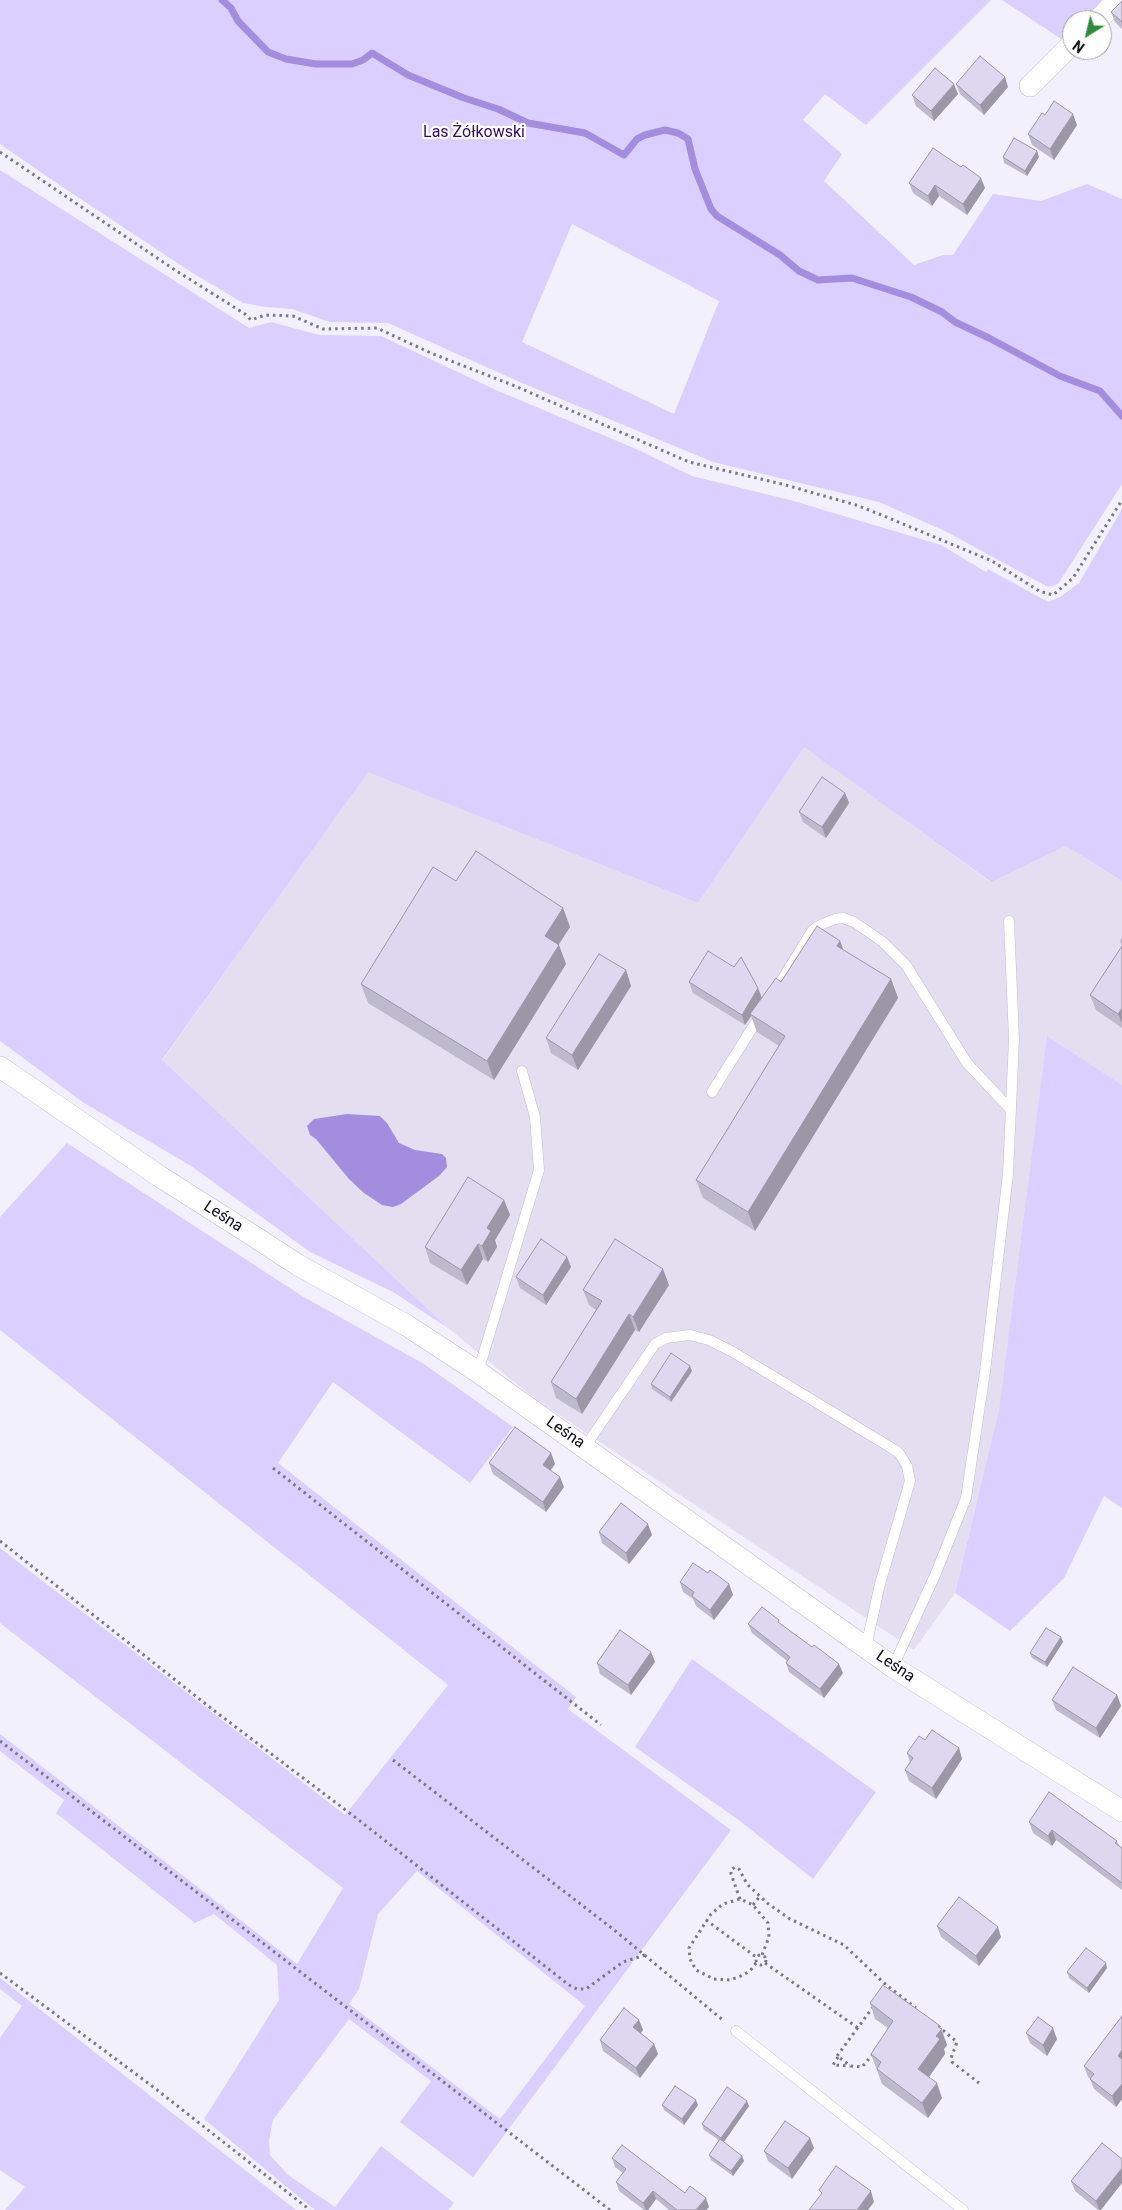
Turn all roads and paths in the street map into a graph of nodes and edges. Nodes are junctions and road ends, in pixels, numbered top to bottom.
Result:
1 (1117, 0) edge
2 (1108, 10) edge
3 (1062, 54) edge
4 (1030, 86) dead end
5 (0, 152) edge
6 (1122, 500) edge
7 (1009, 921) dead end
8 (0, 1067) edge
9 (522, 1072) dead end
10 (712, 1092) dead end
11 (1011, 1110) junction
12 (478, 1372) junction
13 (585, 1447) junction
14 (273, 1468) dead end
15 (0, 1541) edge
16 (7, 1547) junction
17 (0, 1549) edge
18 (866, 1648) junction
19 (893, 1667) junction
20 (601, 1725) dead end
21 (0, 1741) edge
22 (393, 1760) dead end
23 (1122, 1811) edge
24 (742, 1875) junction
25 (734, 1879) junction
26 (760, 1896) junction
27 (740, 1899) junction
28 (754, 1905) junction
29 (706, 1920) junction
30 (645, 1955) junction
31 (762, 1955) junction
32 (756, 1956) junction
33 (756, 1963) junction
34 (765, 1963) junction
35 (0, 1973) edge
36 (888, 1987) junction
37 (883, 1993) edge
38 (878, 2000) edge
39 (921, 2012) edge
40 (936, 2024) edge
41 (858, 2028) junction
42 (736, 2031) joint
43 (873, 2052) edge
44 (838, 2057) junction
45 (851, 2066) junction
46 (979, 2084) dead end
47 (310, 2210) edge
48 (610, 2210) edge
49 (963, 2210) edge

1 - 2 street
3 - 4 street
5 - 6 path
7 - 11 lane
8 - 12 street, Leśna
9 - 12 lane
10 - 11 lane
11 - 19 lane
12 - 13 street, Leśna
13 - 18 street, Leśna
13 - 18 lane
14 - 20 path
15 - 16 path
16 - 17 path
16 - 30 path
18 - 19 street, Leśna
19 - 23 street, Leśna
21 - 48 path
22 - 30 path
24 - 25 path
24 - 25 path
24 - 26 path
25 - 27 path
26 - 28 path
26 - 36 path
27 - 28 path
27 - 29 path
28 - 31 path
29 - 32 path
29 - 33 path
30 - 42 path
31 - 32 path
31 - 34 path
32 - 33 path
33 - 34 path
34 - 41 path
35 - 47 path
36 - 37 path
36 - 39 path
38 - 41 path
40 - 46 path
41 - 44 path
42 - 49 lane
43 - 45 path
44 - 45 path
44 - 45 path

